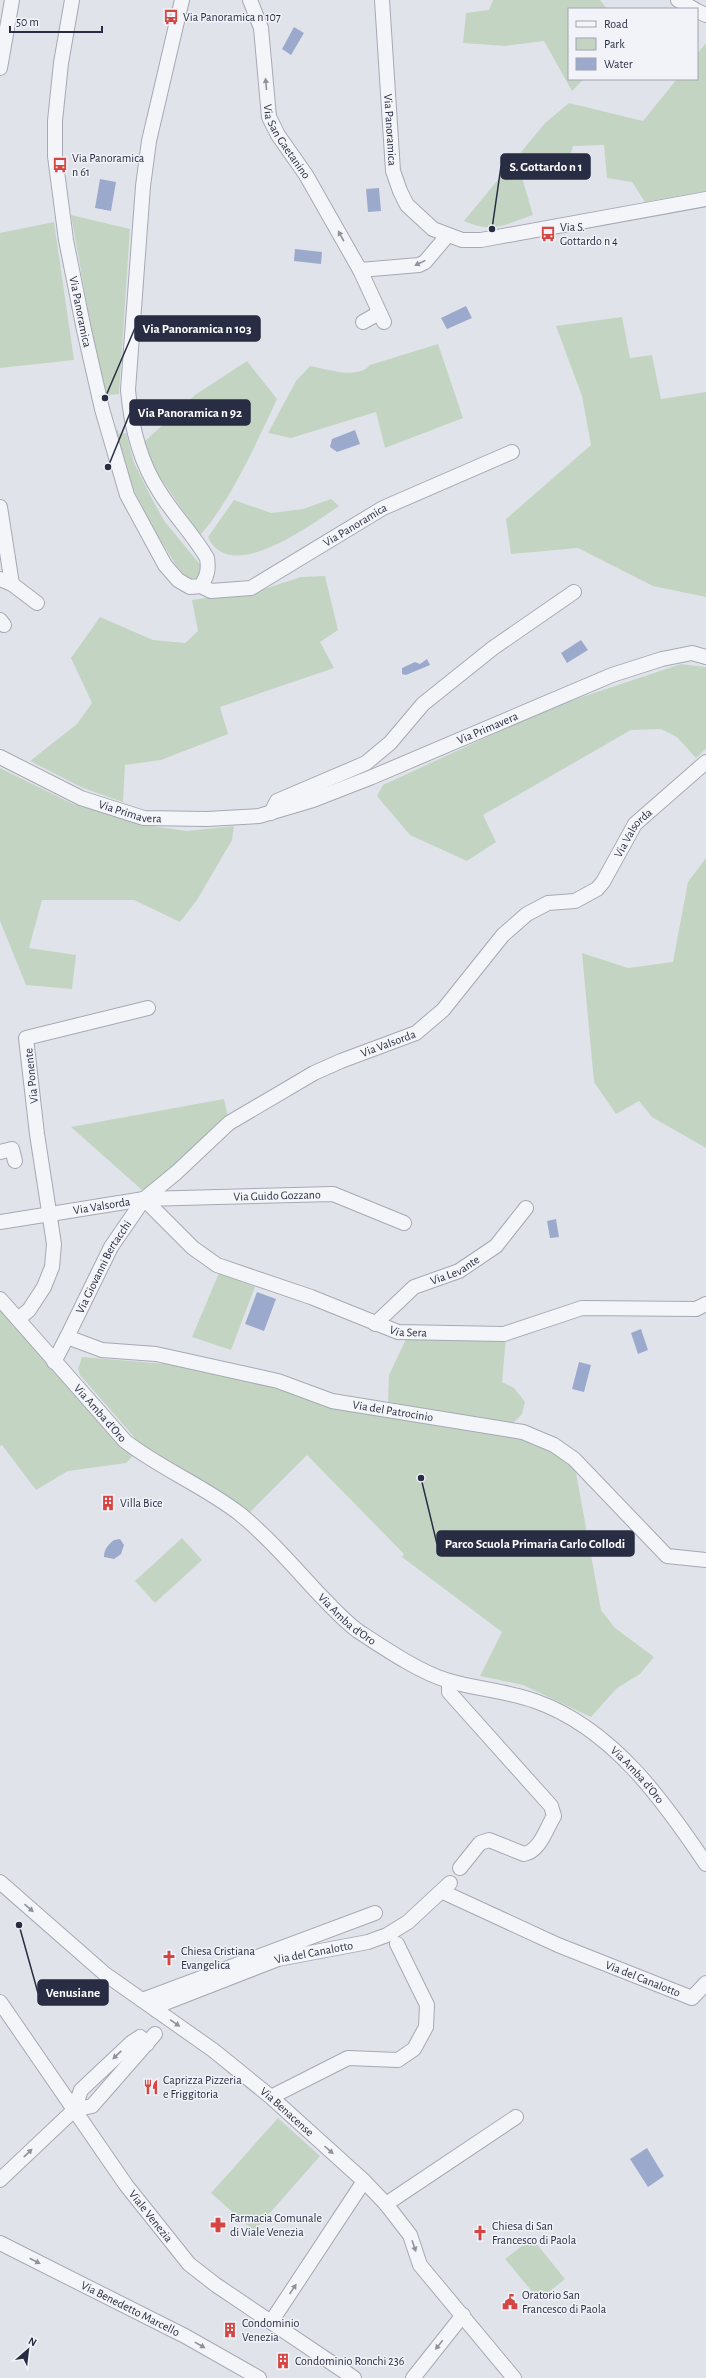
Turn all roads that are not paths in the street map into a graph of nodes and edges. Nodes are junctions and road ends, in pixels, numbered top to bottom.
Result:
1 (12, 0) edge
2 (72, 0) edge
3 (182, 0) edge
4 (382, 0) edge
5 (678, 0) edge
6 (251, 1) edge
7 (692, 8) edge
8 (0, 68) edge
9 (706, 198) edge
10 (447, 236) junction
11 (360, 270) junction
12 (363, 322) dead end
13 (512, 452) dead end
14 (0, 507) edge
15 (6, 582) edge
16 (201, 586) junction
17 (574, 592) dead end
18 (37, 603) dead end
19 (706, 656) edge
20 (0, 757) edge
21 (706, 762) edge
22 (271, 813) junction
23 (148, 1008) dead end
24 (0, 1152) edge
25 (14, 1162) dead end
26 (144, 1199) junction
27 (526, 1208) dead end
28 (49, 1214) junction
29 (0, 1222) edge
30 (404, 1223) dead end
31 (0, 1299) edge
32 (706, 1304) edge
33 (18, 1319) junction
34 (375, 1324) junction
35 (67, 1337) junction
36 (54, 1362) junction
37 (706, 1560) edge
38 (449, 1681) junction
39 (706, 1864) edge
40 (460, 1868) dead end
41 (0, 1882) edge
42 (375, 1913) dead end
43 (397, 1944) dead end
44 (706, 1983) edge
45 (142, 2000) junction
46 (0, 2002) edge
47 (156, 2010) junction
48 (271, 2097) junction
49 (74, 2110) junction
50 (516, 2116) dead end
51 (0, 2180) edge
52 (364, 2181) junction
53 (386, 2204) junction
54 (0, 2243) edge
55 (463, 2315) junction
56 (271, 2322) junction
57 (259, 2378) edge
58 (354, 2378) edge
59 (413, 2378) edge
60 (514, 2378) edge

1 - 8 street
2 - 16 street, Via Panoramica
3 - 16 street
4 - 10 street, Via Panoramica
5 - 7 street
11 -> 6 street, Via San Gaetanino
9 - 10 street, Via Panoramica
10 -> 11 street
11 - 12 street, Via San Gaetanino
13 - 16 street, Via Panoramica
14 - 15 street
15 - 18 street
17 - 22 street
19 - 22 street, Via Primavera
20 - 22 street, Via Primavera
21 - 26 street, Via Valsorda
23 - 28 street, Via Ponente
24 - 25 street
26 - 28 street, Via Valsorda
26 - 30 street, Via Guido Gozzano
26 - 34 street, Via Sera
26 - 35 street, Via Giovanni Bertacchi
27 - 34 street, Via Levante
28 - 29 street, Via Valsorda
28 - 33 street
31 - 33 street, Via Amba d'Oro
32 - 34 street, Via Sera
33 - 36 street, Via Amba d'Oro
35 - 36 street
35 - 37 street, Via del Patrocinio
36 - 38 street, Via Amba d'Oro
38 - 39 street, Via Amba d'Oro
38 - 40 street
41 -> 45 street, Via Benacense
42 - 45 street
43 - 48 street
44 - 47 street, Via del Canalotto
45 - 47 street, Via Benacense
46 - 49 street, Viale Venezia
47 -> 48 street, Via Benacense
48 -> 52 street, Via Benacense
49 -> 49 street
51 -> 49 street
49 - 56 street, Viale Venezia
50 - 53 street
52 - 53 street, Via Benacense
56 -> 52 street
53 -> 55 street, Via Benacense
54 -> 57 street, Via Benedetto Marcello
55 -> 59 street
55 - 60 street, Via Benacense
56 - 58 street, Viale Venezia

